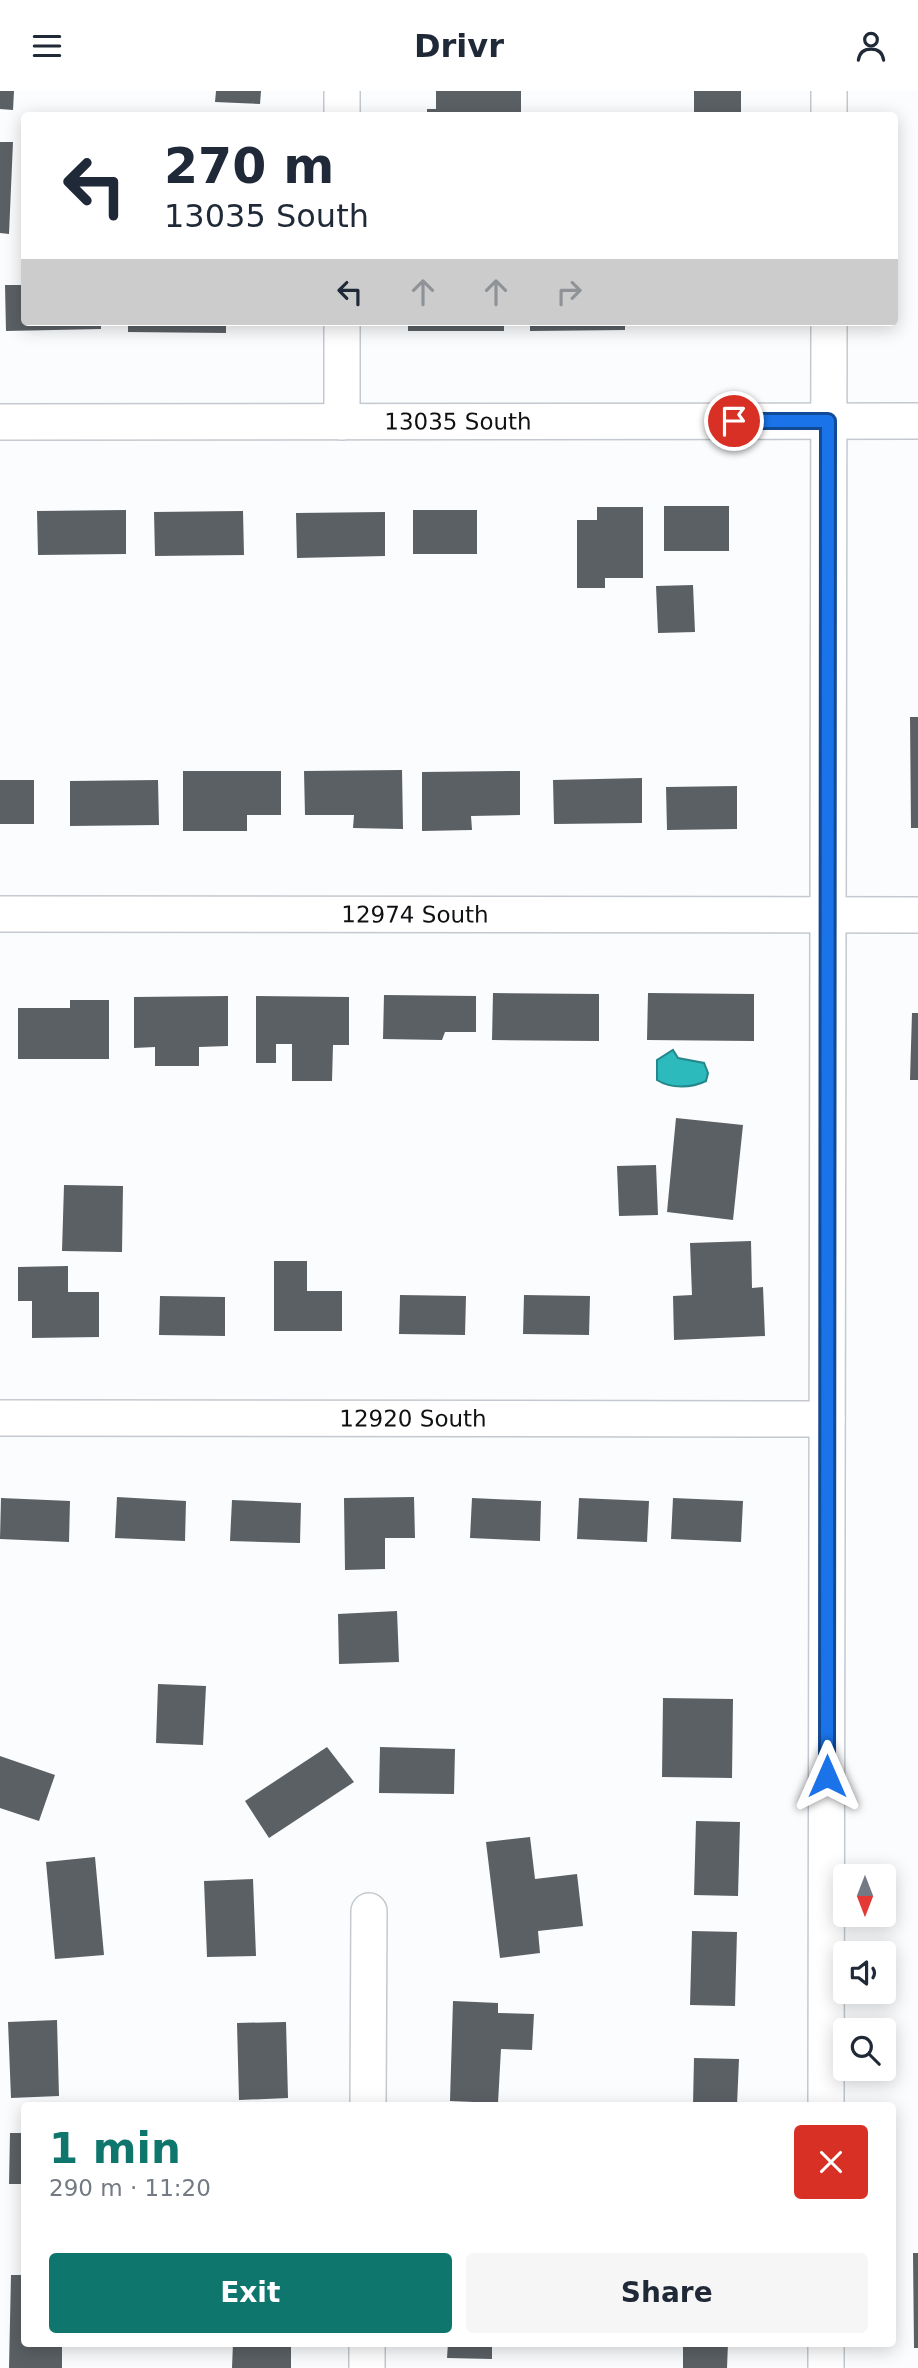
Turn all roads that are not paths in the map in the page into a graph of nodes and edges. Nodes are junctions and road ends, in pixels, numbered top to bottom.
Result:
1 (342, 91) edge
2 (829, 91) edge
3 (342, 112) edge
4 (829, 112) edge
5 (342, 326) edge
6 (829, 326) edge
7 (828, 421) junction
8 (918, 421) edge
9 (0, 422) edge
10 (342, 422) junction
11 (0, 913) edge
12 (828, 915) junction
13 (918, 915) edge
14 (0, 1418) edge
15 (827, 1419) junction
16 (369, 1911) dead end
17 (368, 2102) edge
18 (827, 2102) edge
19 (367, 2347) edge
20 (826, 2347) edge
21 (367, 2368) edge
22 (826, 2368) edge

1 - 3 street
2 - 4 street
5 - 10 street
6 - 7 street
7 - 8 street, 13035 South
7 - 10 street, 13035 South
7 - 12 street
9 - 10 street, 13035 South
11 - 12 street, 12974 South
12 - 13 street, 12974 South
12 - 15 street
14 - 15 street, 12920 South
15 - 18 street
16 - 17 street
19 - 21 street
20 - 22 street

